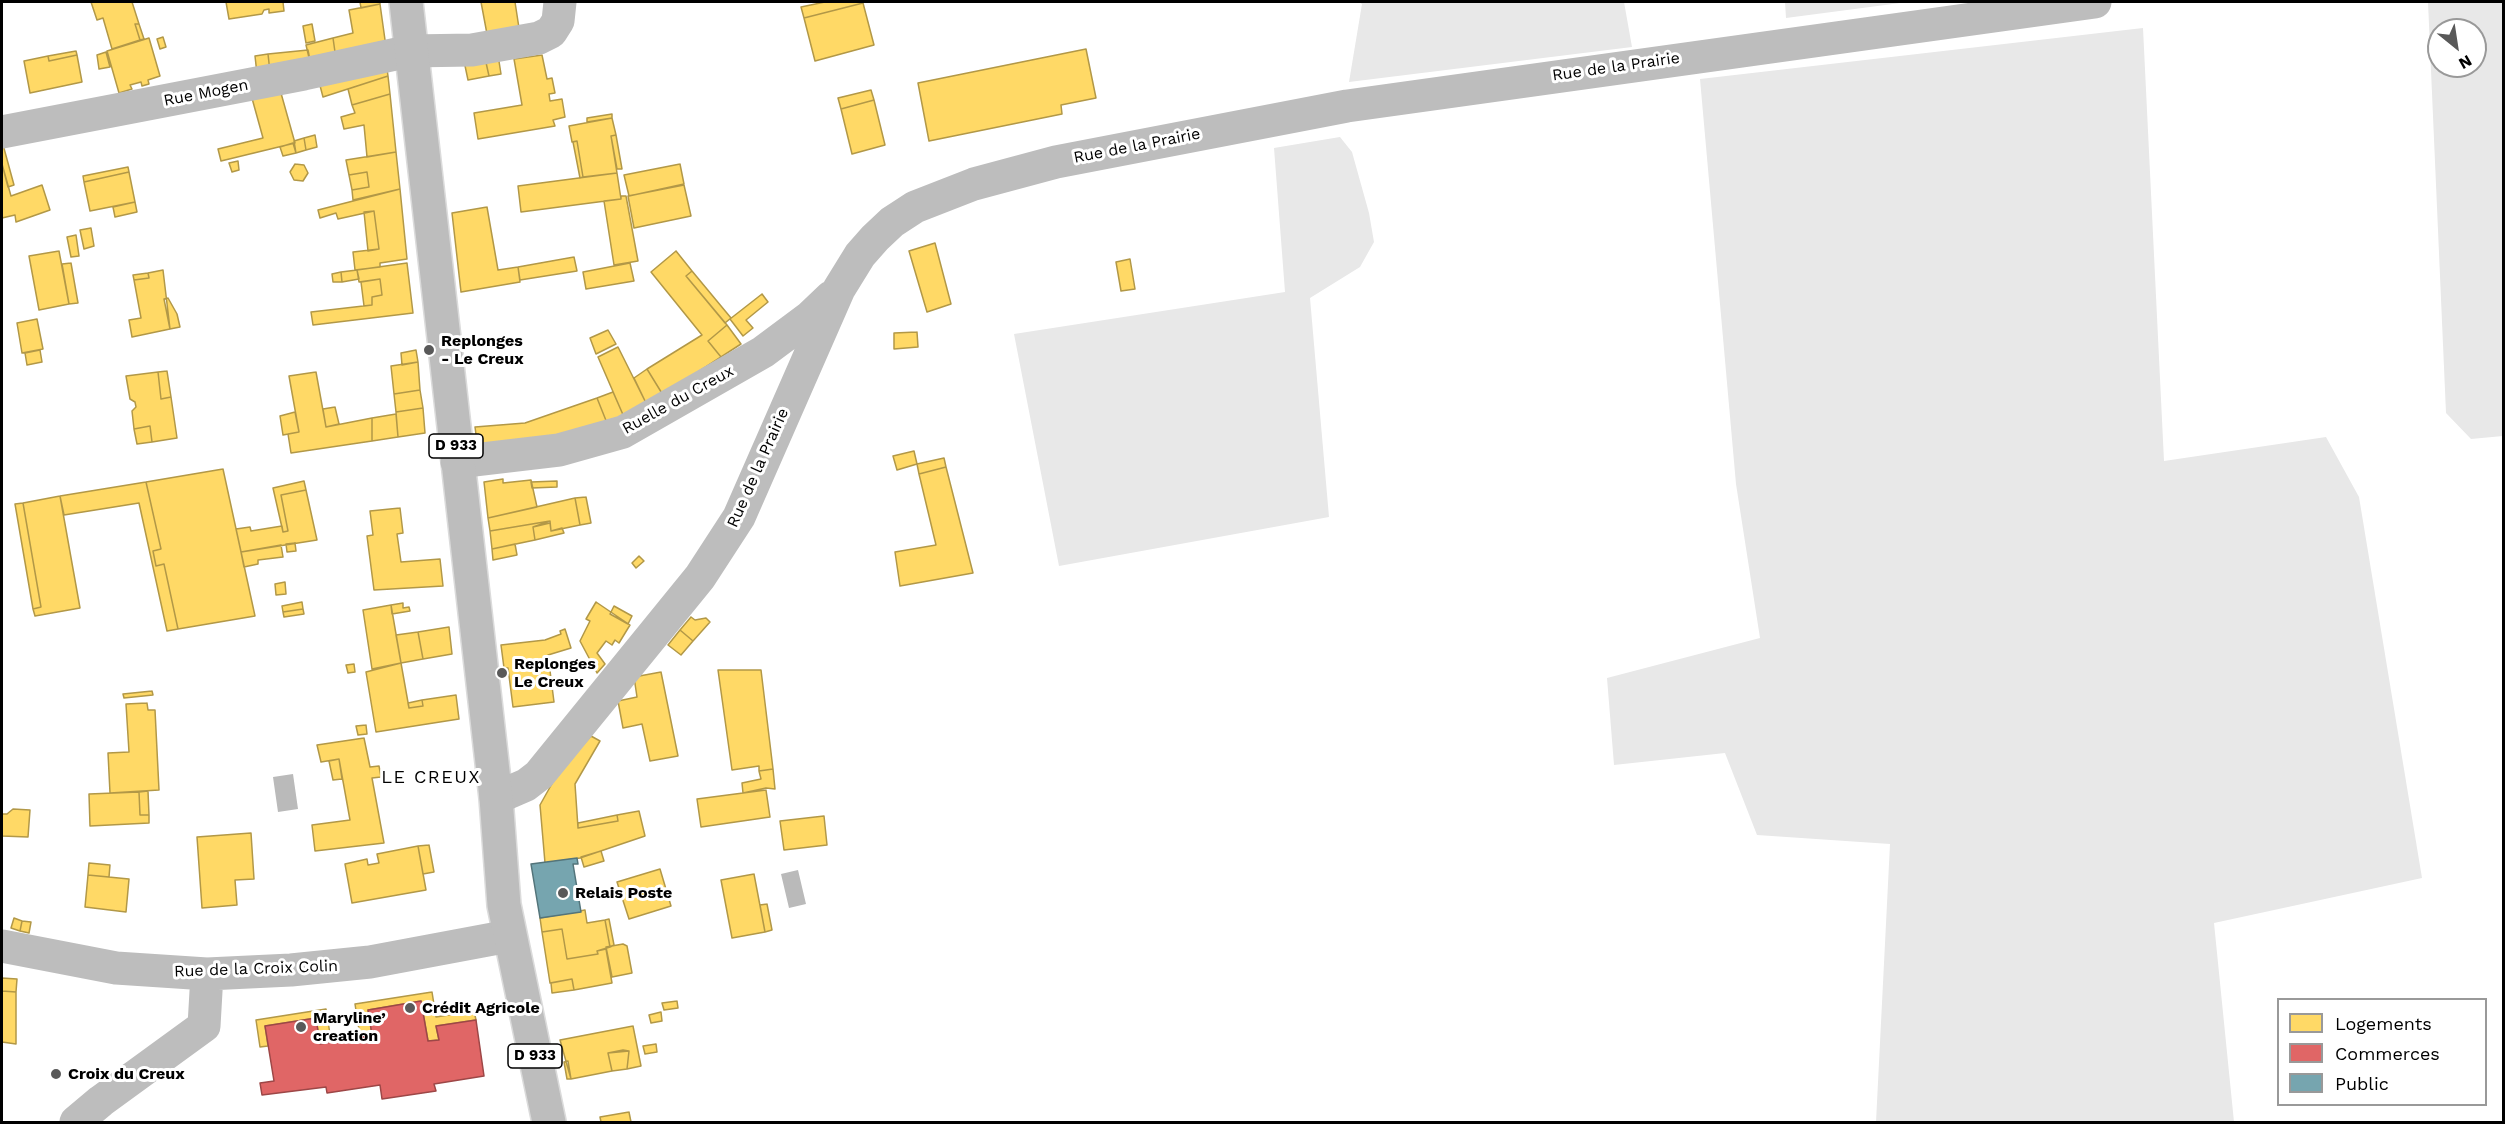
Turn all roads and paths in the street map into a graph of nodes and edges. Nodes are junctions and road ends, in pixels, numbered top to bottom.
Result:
1 (406, 2) edge
2 (560, 2) edge
3 (2095, 2) edge
4 (410, 51) junction
5 (2, 132) edge
6 (839, 289) junction
7 (763, 352) junction
8 (795, 385) junction
9 (457, 462) junction
10 (496, 798) junction
11 (509, 936) junction
12 (2, 946) edge
13 (207, 974) junction
14 (76, 1122) edge
15 (549, 1122) edge

1 - 4 street, D 933
2 - 4 street, Rue Mogen
3 - 6 street, Rue de la Prairie
4 - 5 street, Rue Mogen
4 - 9 street, D 933
6 - 7 street, Ruelle du Creux
6 - 8 street, Rue de la Prairie
7 - 8 street
7 - 9 street, Ruelle du Creux
8 - 10 street, Rue de la Prairie
9 - 10 street, D 933
10 - 11 street, D 933
11 - 13 street, Rue de la Croix Colin
11 - 15 street, D 933
12 - 13 street, Rue de la Croix Colin
13 - 14 street

